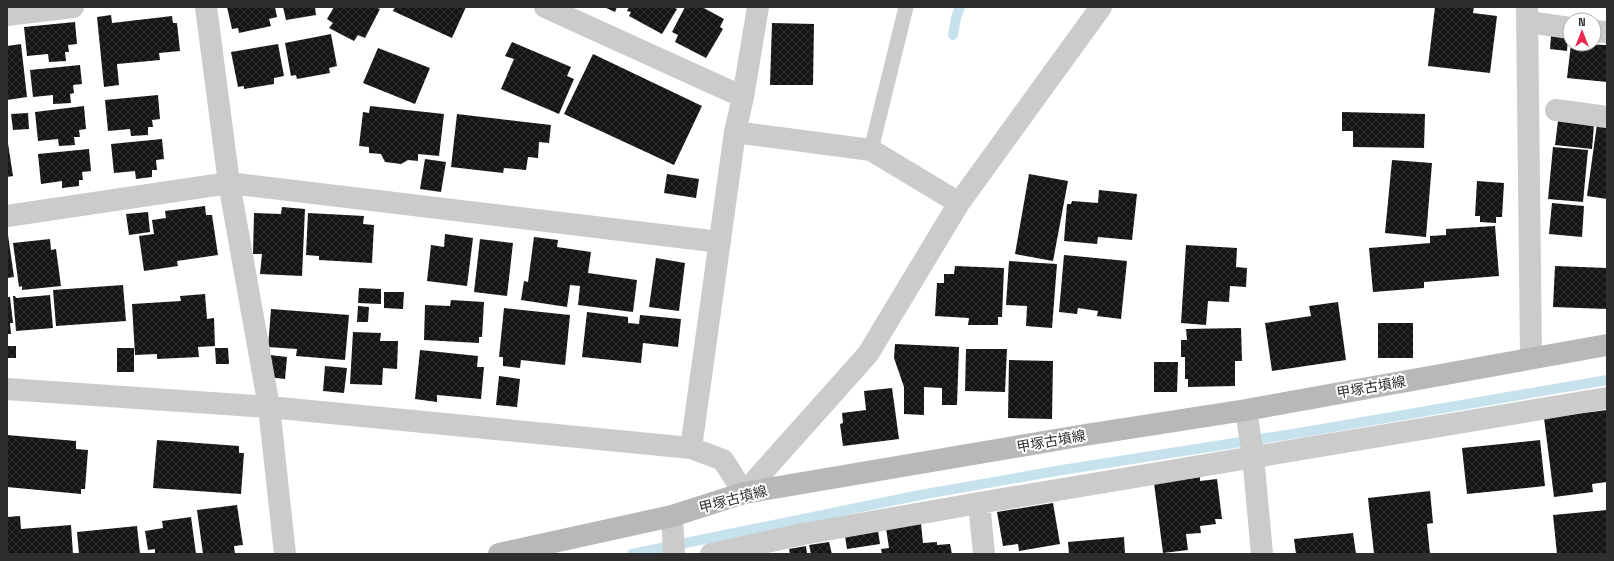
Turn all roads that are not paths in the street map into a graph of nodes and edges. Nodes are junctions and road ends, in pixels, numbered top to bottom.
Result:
1 (73, 7) edge
2 (206, 7) edge
3 (544, 7) edge
4 (758, 7) edge
5 (906, 7) edge
6 (1101, 7) edge
7 (1528, 14) edge
8 (7, 15) edge
9 (1562, 25) edge
10 (743, 97) junction
11 (1556, 110) dead end
12 (1607, 117) edge
13 (735, 132) junction
14 (871, 150) junction
15 (229, 183) junction
16 (959, 203) junction
17 (7, 216) edge
18 (720, 242) junction
19 (1607, 344) edge
20 (1531, 357) junction
21 (7, 389) edge
22 (1607, 398) edge
23 (269, 407) junction
24 (1247, 417) junction
25 (691, 448) junction
26 (1252, 452) junction
27 (744, 493) junction
28 (978, 503) junction
29 (673, 523) junction
30 (674, 553) edge
31 (285, 554) edge
32 (499, 554) edge
33 (711, 554) edge
34 (984, 554) edge
35 (1262, 554) edge

1 - 8 street
2 - 15 street
3 - 10 street
4 - 10 street
5 - 14 lane
6 - 16 street
7 - 9 street
7 - 20 street
10 - 13 street
11 - 12 street
13 - 14 street
13 - 18 street
14 - 16 street
15 - 17 street
15 - 18 street
15 - 23 street
16 - 27 street
18 - 25 street
19 - 20 main road, 甲塚古墳線
20 - 24 main road, 甲塚古墳線
21 - 23 street
22 - 26 street
23 - 25 street
23 - 31 street
24 - 26 street
24 - 27 main road, 甲塚古墳線
25 - 27 street
26 - 28 street
26 - 35 street
27 - 29 main road, 甲塚古墳線
28 - 33 street
28 - 34 street
29 - 30 street
29 - 32 main road, 甲塚古墳線

